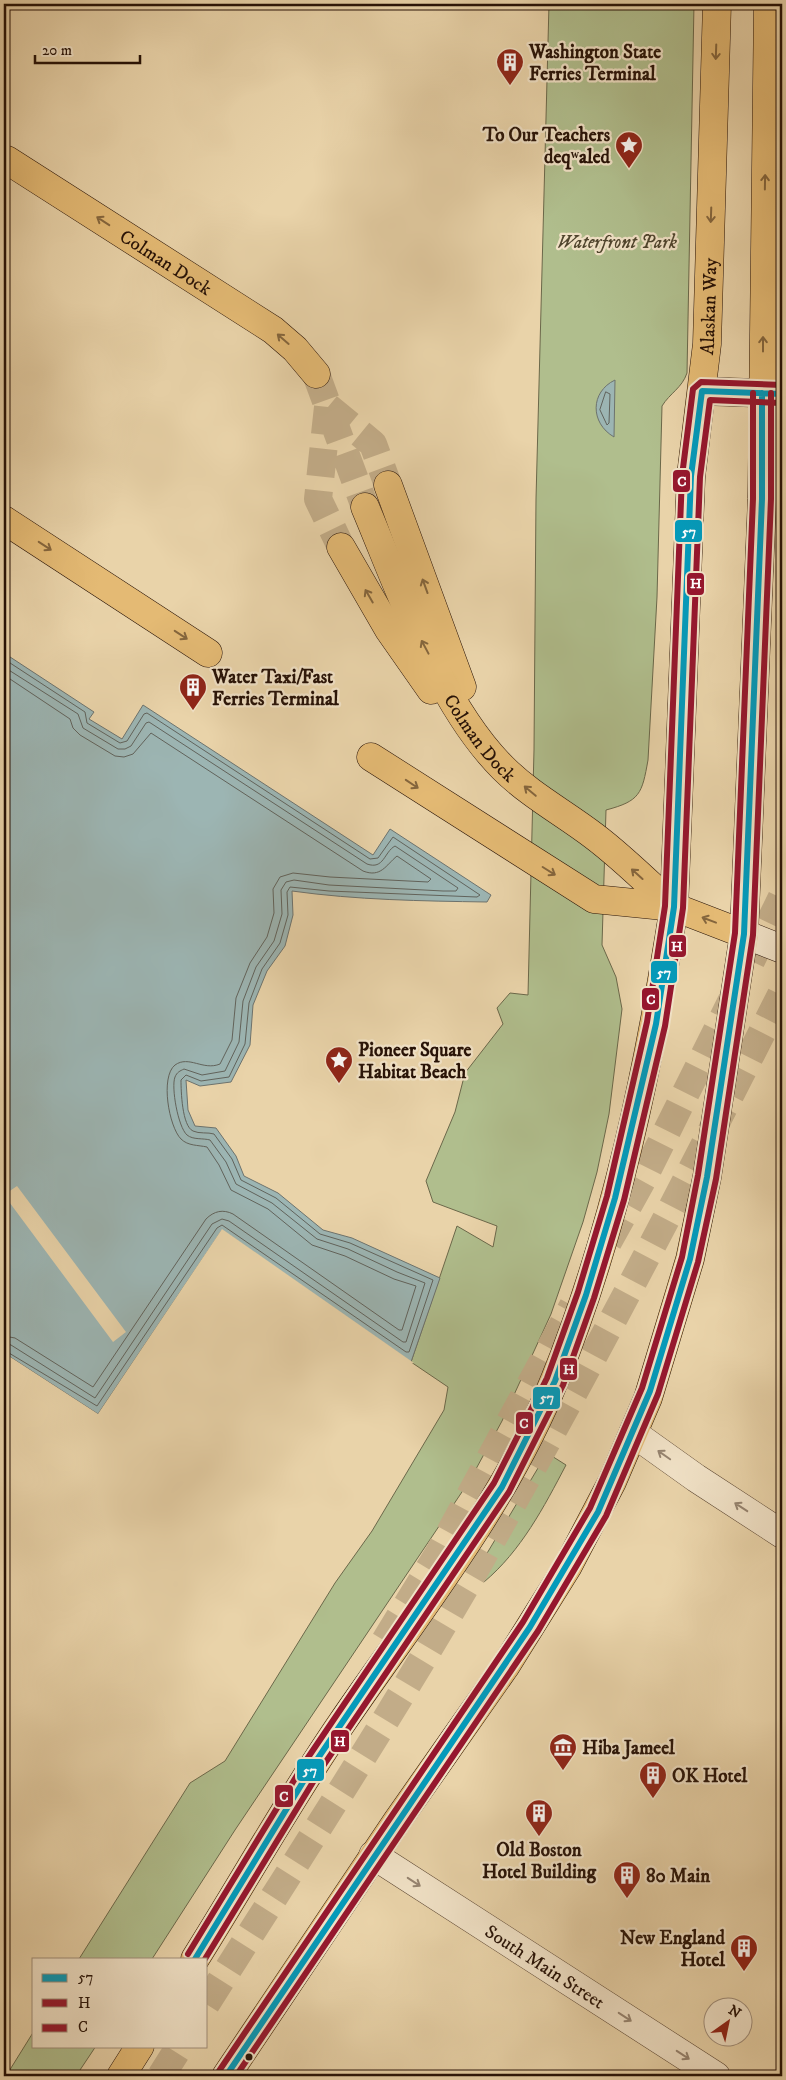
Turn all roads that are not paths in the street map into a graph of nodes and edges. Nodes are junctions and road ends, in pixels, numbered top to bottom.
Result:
1 (717, 4) edge
2 (768, 4) edge
3 (7, 160) dead end
4 (316, 374) tunnel mouth
5 (702, 391) junction
6 (772, 394) edge
7 (388, 485) tunnel mouth
8 (365, 507) tunnel mouth
9 (4, 520) edge
10 (341, 547) tunnel mouth
11 (208, 652) dead end
12 (472, 732) junction
13 (371, 757) dead end
14 (674, 907) junction
15 (744, 934) junction
16 (782, 949) edge
17 (632, 1433) junction
18 (782, 1534) edge
19 (374, 1856) junction
20 (196, 1958) edge
21 (139, 2048) edge
22 (121, 2076) edge
23 (226, 2076) edge
24 (716, 2076) edge

1 -> 5 main road, Alaskan Way
6 -> 2 main road
4 -> 3 main road, Colman Dock
5 - 6 street
5 - 14 main road, Alaskan Way
6 - 15 main road
12 -> 7 main road
12 -> 8 main road, Colman Dock
9 -> 11 main road
12 -> 10 main road
14 -> 12 main road, Colman Dock
13 -> 14 main road, Colman Dock
15 -> 14 main road, Colman Dock
14 - 20 main road, Alaskan Way
15 - 16 street
15 - 17 main road
18 -> 17 street
17 - 19 main road
19 - 23 main road
19 -> 24 street, South Main Street
21 - 22 main road

